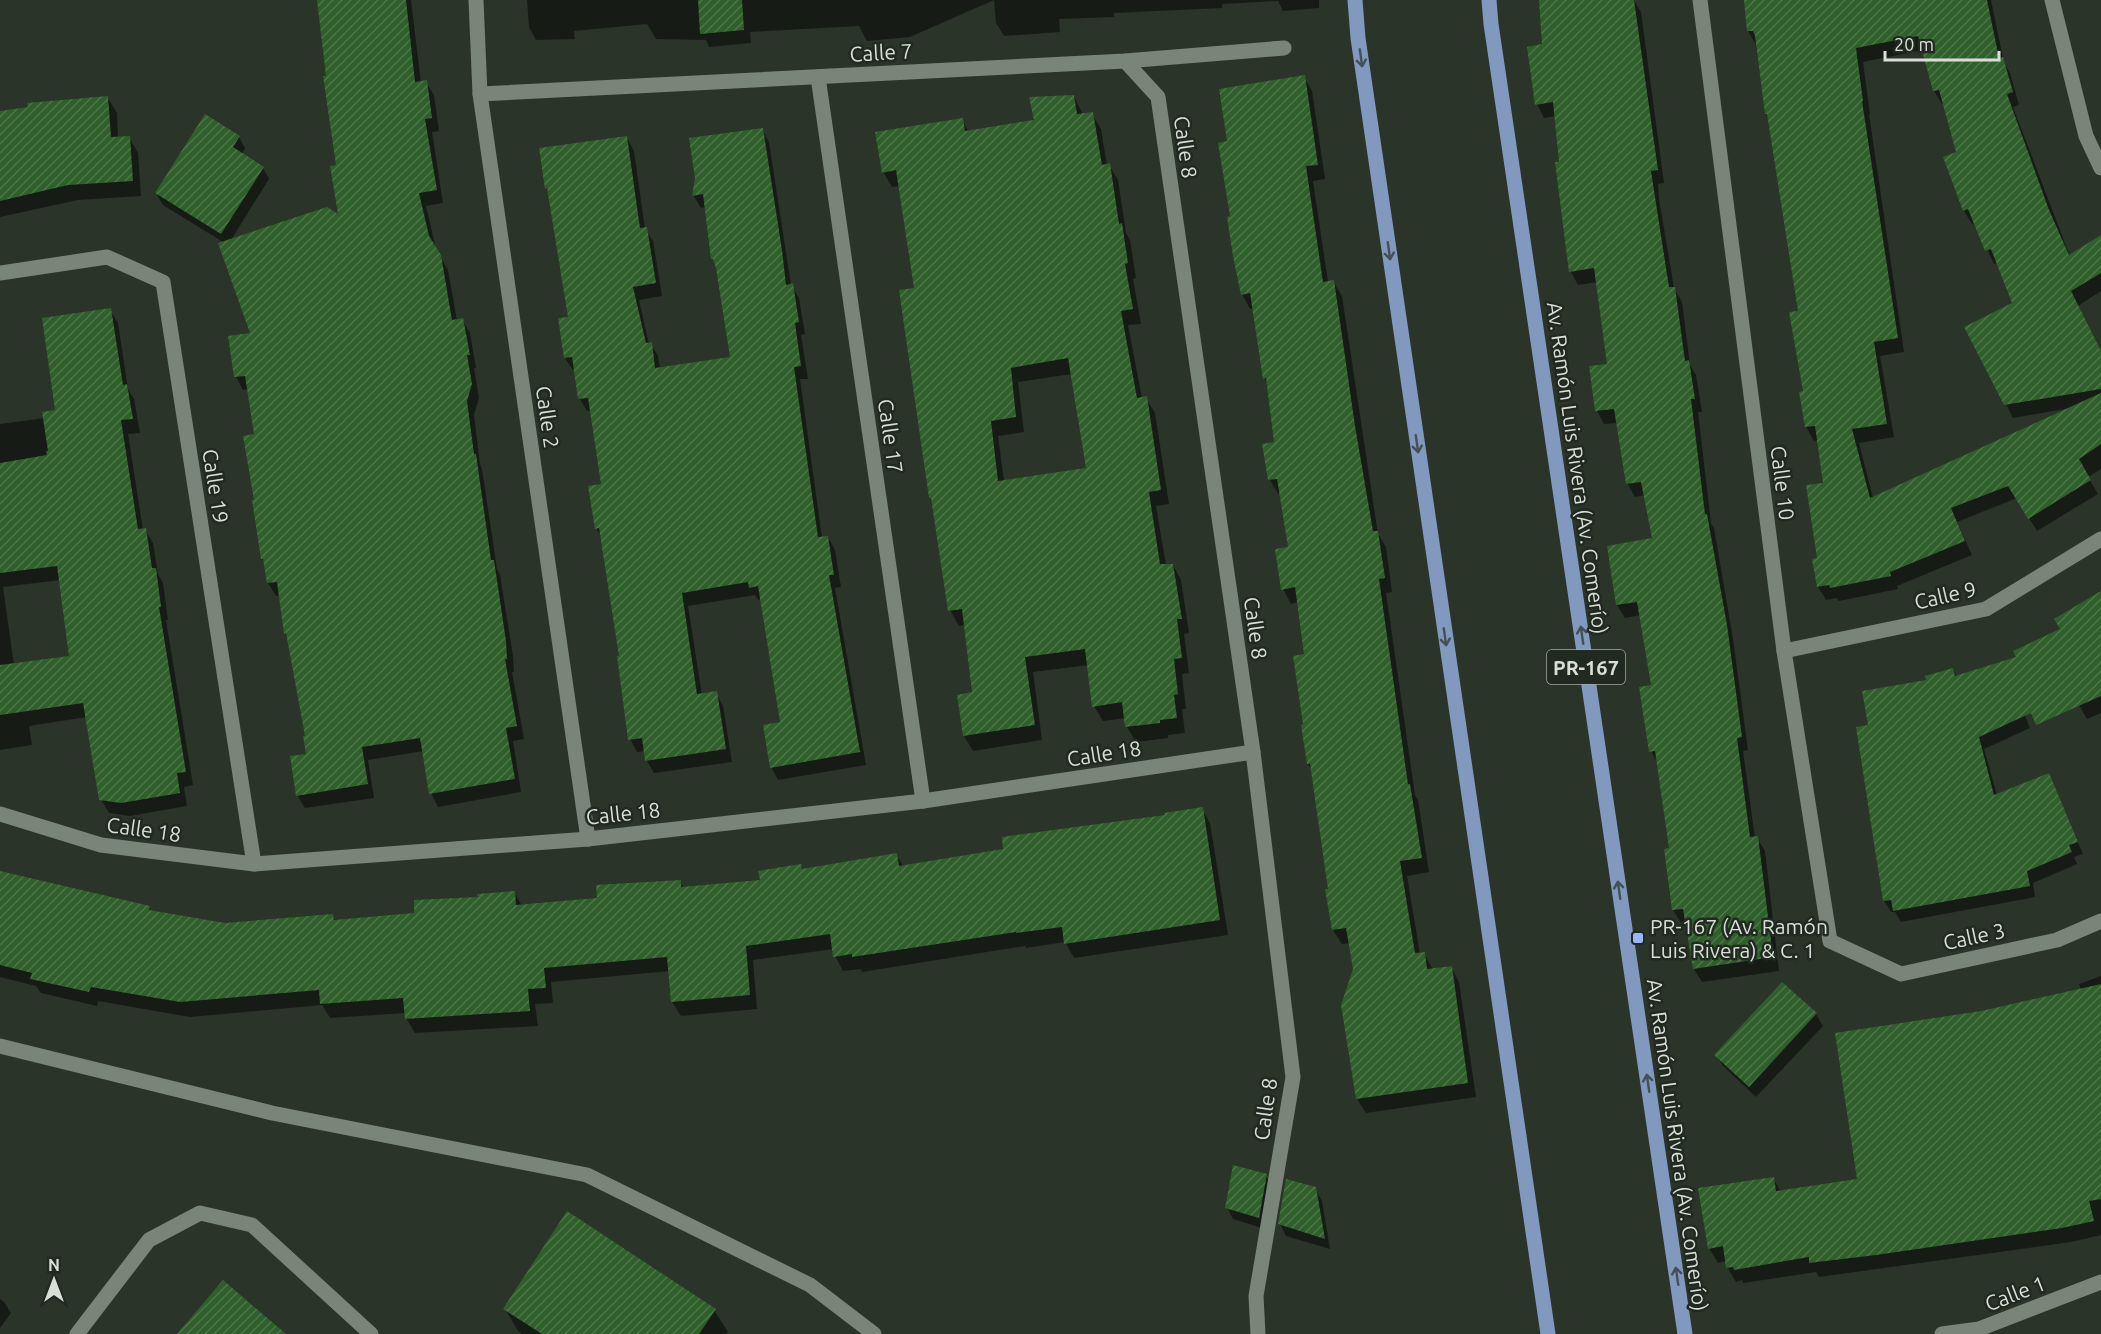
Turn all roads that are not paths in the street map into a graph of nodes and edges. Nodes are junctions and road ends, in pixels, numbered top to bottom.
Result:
1 (476, 0) edge
2 (1355, 0) edge
3 (1490, 0) edge
4 (1700, 0) edge
5 (2052, 0) edge
6 (1284, 48) dead end
7 (1125, 61) junction
8 (818, 77) junction
9 (480, 94) junction
10 (2101, 168) edge
11 (0, 273) edge
12 (2101, 539) edge
13 (1784, 651) junction
14 (1253, 752) junction
15 (923, 801) junction
16 (0, 814) edge
17 (588, 838) junction
18 (254, 864) junction
19 (2101, 921) edge
20 (1857, 954) joint
21 (0, 1046) edge
22 (2101, 1282) edge
23 (77, 1334) edge
24 (371, 1334) edge
25 (874, 1334) edge
26 (1258, 1334) edge
27 (1548, 1334) edge
28 (1685, 1334) edge
29 (1942, 1334) edge

1 - 9 street, Calle 2
2 -> 27 main road
28 -> 3 main road, Av. Ramón Luis Rivera (Av. Comerío) / PR-167
4 - 13 street, Calle 10
5 - 10 street
6 - 7 street, Calle 7
7 - 8 street, Calle 7
7 - 14 street, Calle 8
8 - 9 street, Calle 7
8 - 15 street, Calle 17
9 - 17 street, Calle 2
11 - 18 street, Calle 19
12 - 13 street, Calle 9
13 - 20 street, Calle 10
14 - 15 street, Calle 18
14 - 26 street, Calle 8
15 - 17 street, Calle 18
16 - 18 street, Calle 18
17 - 18 street, Calle 18
19 - 20 street, Calle 3
21 - 25 street
22 - 29 street, Calle 1
23 - 24 street

